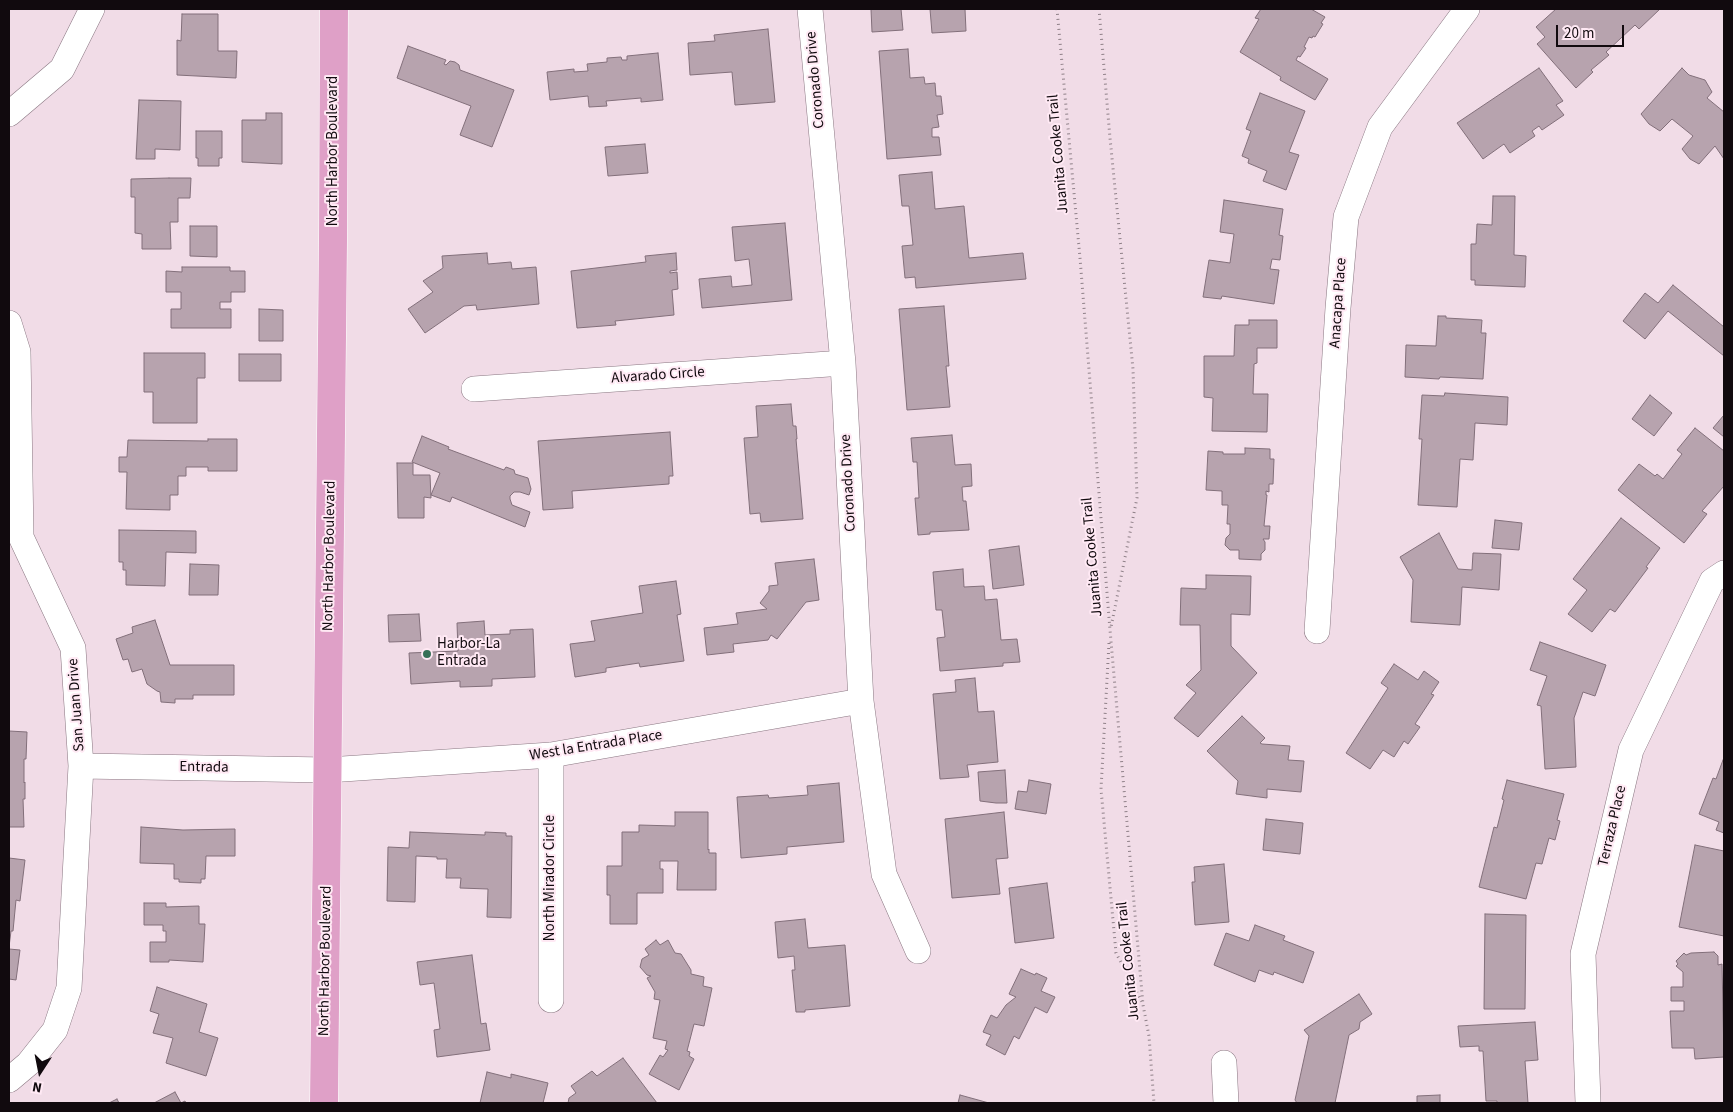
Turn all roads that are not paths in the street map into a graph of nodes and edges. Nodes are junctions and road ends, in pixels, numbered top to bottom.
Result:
1 (92, 9) edge
2 (334, 9) edge
3 (810, 9) edge
4 (1467, 9) edge
5 (9, 114) edge
6 (9, 323) edge
7 (842, 363) junction
8 (474, 389) dead end
9 (1724, 573) edge
10 (1317, 631) dead end
11 (861, 701) junction
12 (551, 755) junction
13 (81, 766) junction
14 (328, 770) junction
15 (918, 951) dead end
16 (551, 1000) dead end
17 (1224, 1064) dead end
18 (9, 1080) edge
19 (324, 1103) edge
20 (1226, 1103) edge
21 (1588, 1103) edge

1 - 5 street
2 - 14 main road, North Harbor Boulevard
3 - 7 street, Coronado Drive
4 - 10 street, Anacapa Place
6 - 13 street, San Juan Drive
7 - 8 street, Alvarado Circle
7 - 11 street, Coronado Drive
9 - 21 street, Terraza Place
11 - 12 street, West la Entrada Place
11 - 15 street, Coronado Drive
12 - 14 street, West la Entrada Place
12 - 16 street, North Mirador Circle
13 - 14 street, Entrada
13 - 18 street, San Juan Drive
14 - 19 main road, North Harbor Boulevard
17 - 20 street

